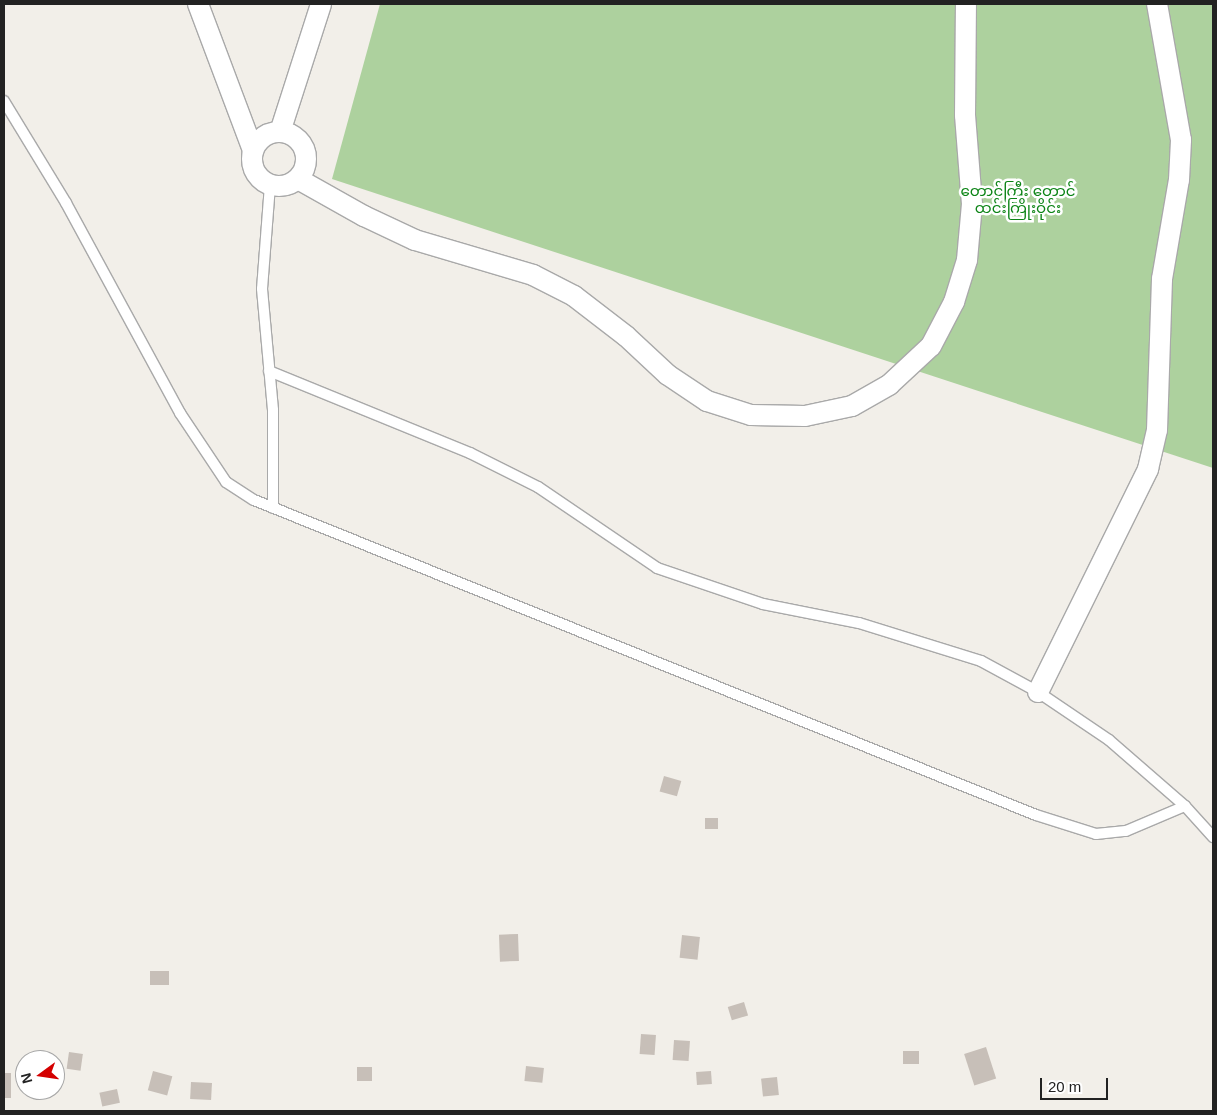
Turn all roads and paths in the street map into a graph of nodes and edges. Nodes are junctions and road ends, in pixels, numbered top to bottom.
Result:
1 (198, 4) edge
2 (321, 4) edge
3 (966, 4) edge
4 (1157, 4) edge
5 (4, 101) edge
6 (280, 132) junction
7 (253, 150) junction
8 (298, 179) junction
9 (270, 185) junction
10 (269, 371) junction
11 (273, 508) junction
12 (1038, 692) junction
13 (1185, 806) junction
14 (1213, 837) edge

1 - 7 street
2 - 6 street
3 - 8 street
4 - 12 street
5 - 11 lane
6 - 7 street
6 - 8 street
7 - 9 street
8 - 9 street
9 - 10 lane
10 - 11 lane
10 - 12 lane
11 - 13 lane
12 - 13 lane
13 - 14 lane

